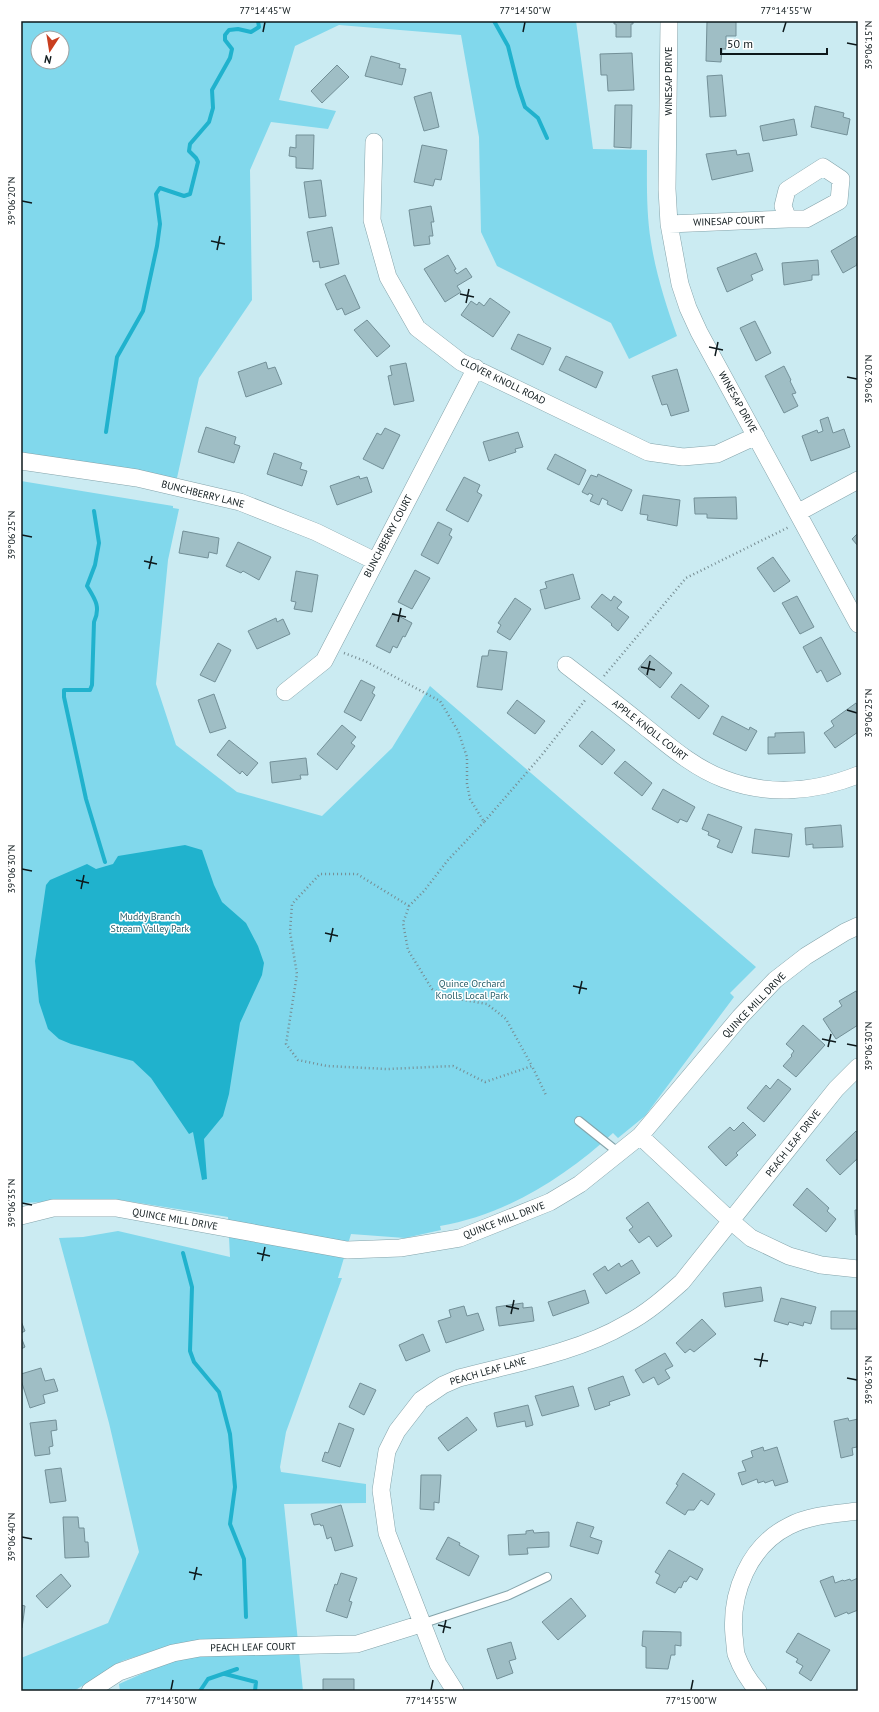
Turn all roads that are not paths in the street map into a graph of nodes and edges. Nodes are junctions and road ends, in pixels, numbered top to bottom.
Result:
1 (669, 21) edge
2 (374, 142) dead end
3 (788, 219) dead end
4 (669, 224) junction
5 (476, 368) junction
6 (756, 436) junction
7 (21, 462) edge
8 (858, 480) edge
9 (798, 512) junction
10 (375, 562) junction
11 (858, 624) edge
12 (566, 665) dead end
13 (285, 692) dead end
14 (858, 775) edge
15 (858, 926) edge
16 (858, 1067) edge
17 (579, 1121) dead end
18 (640, 1136) junction
19 (618, 1153) junction
20 (21, 1216) edge
21 (731, 1221) junction
22 (858, 1269) edge
23 (858, 1511) edge
24 (547, 1577) dead end
25 (421, 1624) junction
26 (90, 1691) edge
27 (455, 1691) edge
28 (758, 1691) edge

1 - 4 street, WINESAP DRIVE
2 - 5 street, CLOVER KNOLL ROAD
3 - 4 street, WINESAP COURT
4 - 6 street, WINESAP DRIVE
5 - 6 street, CLOVER KNOLL ROAD
5 - 10 street, BUNCHBERRY COURT
6 - 9 street, WINESAP DRIVE
7 - 10 street, BUNCHBERRY LANE
8 - 9 street
9 - 11 street, WINESAP DRIVE
10 - 13 street, BUNCHBERRY COURT
12 - 14 street, APPLE KNOLL COURT
15 - 18 street, QUINCE MILL DRIVE
16 - 21 street, PEACH LEAF DRIVE
17 - 19 lane
18 - 19 street, QUINCE MILL DRIVE
18 - 21 street
19 - 20 street, QUINCE MILL DRIVE
21 - 22 street
21 - 25 street, PEACH LEAF LANE
23 - 28 street
24 - 25 lane
25 - 26 street, PEACH LEAF COURT
25 - 27 street, PEACH LEAF LANE

